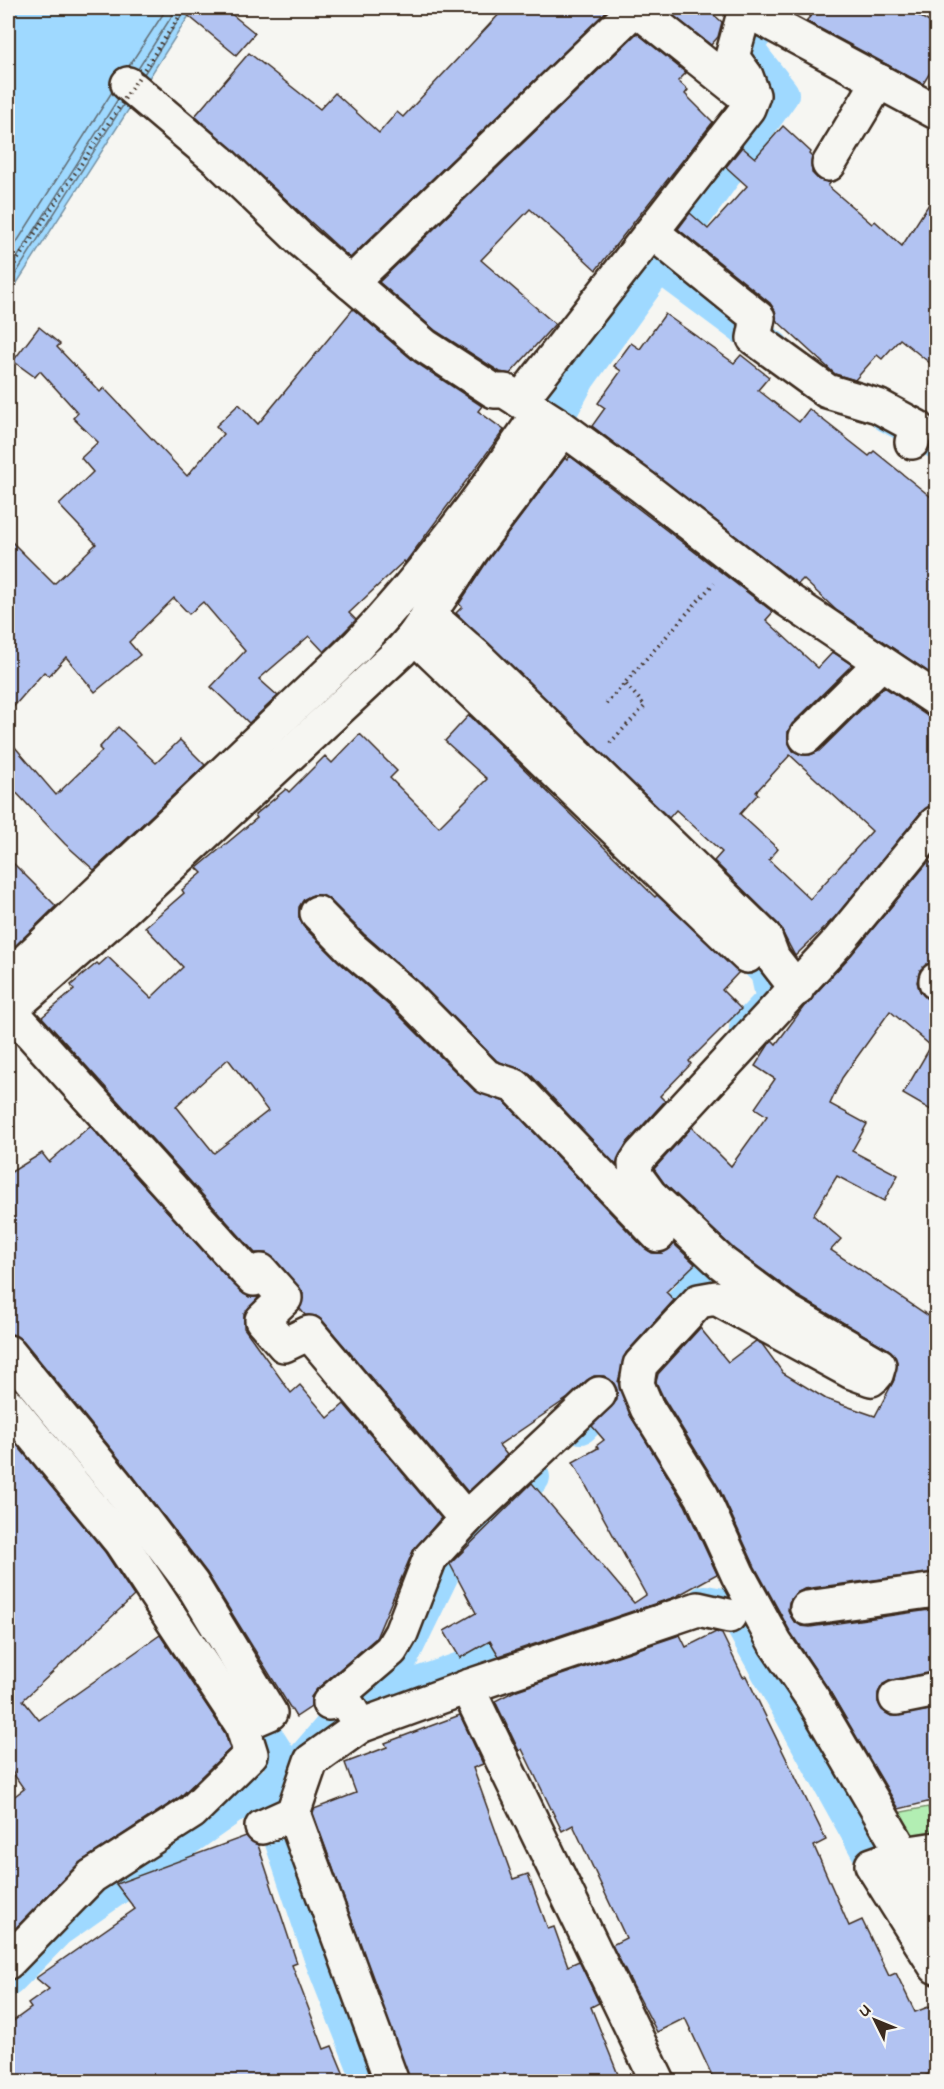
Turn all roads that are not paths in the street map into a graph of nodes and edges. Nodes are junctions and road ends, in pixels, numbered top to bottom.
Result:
1 (635, 8) edge
2 (747, 12) edge
3 (879, 81) junction
4 (128, 84) dead end
5 (760, 109) junction
6 (936, 112) edge
7 (829, 164) dead end
8 (652, 232) junction
9 (351, 282) junction
10 (545, 417) junction
11 (922, 435) edge
12 (501, 492) junction
13 (423, 623) junction
14 (881, 663) junction
15 (936, 699) edge
16 (806, 737) dead end
17 (251, 770) junction
18 (936, 823) edge
19 (100, 910) junction
20 (317, 913) dead end
21 (8, 978) edge
22 (797, 989) junction
23 (9, 1011) edge
24 (679, 1235) junction
25 (8, 1352) edge
26 (599, 1394) dead end
27 (8, 1405) edge
28 (466, 1519) junction
29 (133, 1532) junction
30 (936, 1590) edge
31 (807, 1608) dead end
32 (729, 1617) dead end
33 (467, 1687) junction
34 (936, 1690) edge
35 (896, 1698) dead end
36 (360, 1726) junction
37 (293, 1813) junction
38 (262, 1827) dead end
39 (936, 1849) edge
40 (903, 1854) junction
41 (936, 1910) edge
42 (8, 1962) edge
43 (936, 1967) edge
44 (392, 2082) edge
45 (658, 2082) edge

1 - 5 street
1 - 9 street
2 - 3 street
2 - 5 street
3 - 6 street
3 - 7 street
4 - 9 street
5 - 8 street
8 - 10 street
8 - 11 street
9 - 10 street
10 - 12 street
10 - 14 street
12 - 13 street
12 - 17 street
13 - 17 street
13 - 22 street
14 - 15 street
14 - 16 street
17 - 19 street
18 - 22 street
19 - 21 street
19 - 23 street
20 - 24 street
22 - 24 street
23 - 28 street
24 - 40 street
25 - 29 street
26 - 28 street
27 - 29 street
28 - 36 street
29 - 42 street
30 - 31 street
32 - 33 street
33 - 36 street
33 - 45 street
34 - 35 street
36 - 37 street
37 - 38 street
37 - 44 street
39 - 40 street
40 - 41 street
40 - 43 street

